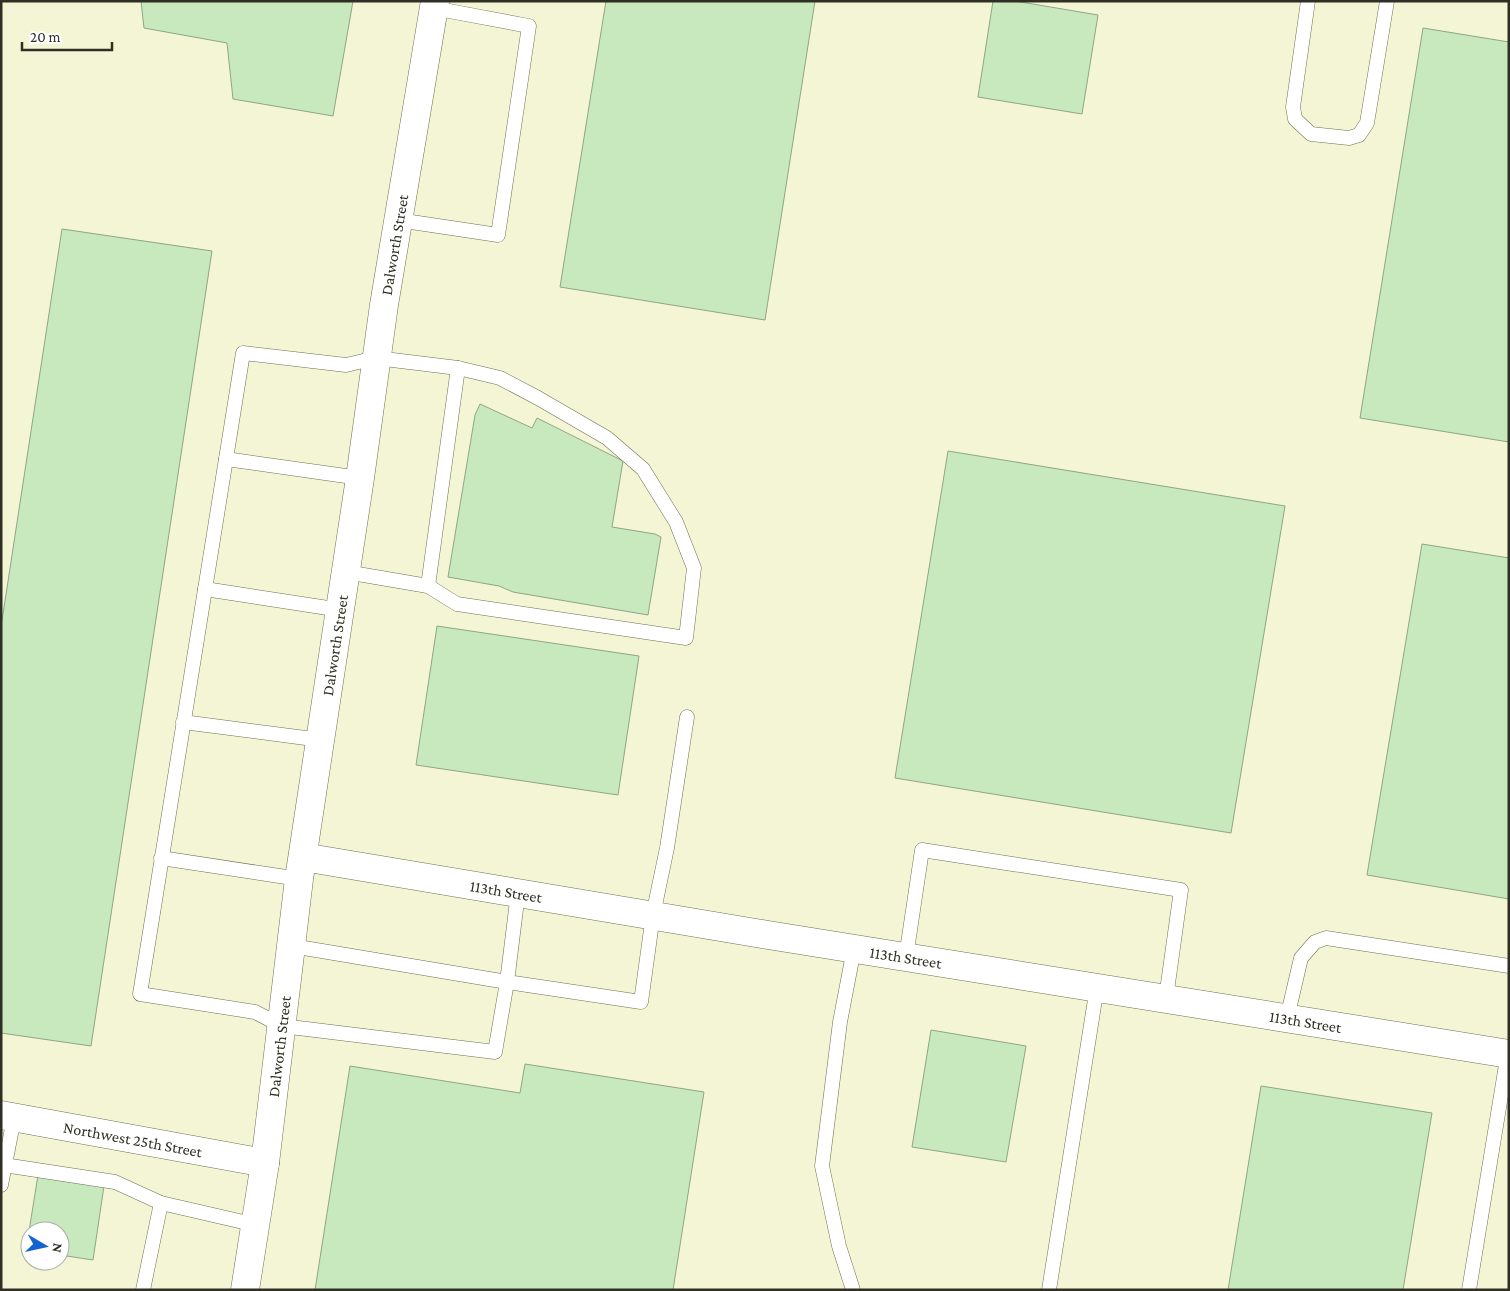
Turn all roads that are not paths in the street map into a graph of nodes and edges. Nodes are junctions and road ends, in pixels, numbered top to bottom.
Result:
1 (1308, 1) edge
2 (1387, 1) edge
3 (434, 4) edge
4 (398, 220) junction
5 (376, 358) junction
6 (458, 368) junction
7 (226, 459) junction
8 (360, 478) junction
9 (346, 572) junction
10 (428, 586) junction
11 (205, 589) junction
12 (341, 610) junction
13 (687, 717) dead end
14 (183, 722) junction
15 (320, 740) junction
16 (161, 858) junction
17 (301, 868) junction
18 (518, 893) junction
19 (653, 916) junction
20 (292, 946) junction
21 (854, 948) junction
22 (906, 957) junction
23 (1509, 966) edge
24 (507, 982) junction
25 (1097, 987) junction
26 (1166, 998) junction
27 (1287, 1018) junction
28 (282, 1026) junction
29 (1508, 1053) edge
30 (8, 1116) edge
31 (265, 1163) junction
32 (4, 1165) junction
33 (1, 1185) edge
34 (160, 1203) junction
35 (256, 1225) junction
36 (143, 1290) edge
37 (245, 1290) edge
38 (853, 1290) edge
39 (1049, 1290) edge
40 (1469, 1290) edge

1 - 2 lane
3 - 4 street, Dalworth Street
3 - 4 lane
4 - 5 street, Dalworth Street
5 - 6 lane
5 - 7 lane
5 - 8 street, Dalworth Street
6 - 10 lane
6 - 10 lane
7 - 8 lane
7 - 11 lane
8 - 9 street, Dalworth Street
9 - 10 lane
9 - 12 street, Dalworth Street
11 - 12 lane
11 - 14 lane
12 - 15 street, Dalworth Street
13 - 19 lane
14 - 15 lane
14 - 16 lane
15 - 17 street, Dalworth Street
16 - 17 lane
16 - 28 lane
17 - 18 street, 113th Street
17 - 20 street, Dalworth Street
18 - 19 street, 113th Street
18 - 24 lane
19 - 21 street, 113th Street
19 - 24 lane
20 - 24 lane
20 - 28 street, Dalworth Street
21 - 22 street, 113th Street
21 - 38 lane
22 - 25 street, 113th Street
22 - 26 lane
23 - 27 lane
24 - 28 lane
25 - 26 street, 113th Street
25 - 39 lane
26 - 27 street, 113th Street
27 - 29 street, 113th Street
28 - 31 street, Dalworth Street
29 - 40 lane
30 - 31 street, Northwest 25th Street
30 - 32 lane
31 - 35 street, Dalworth Street
32 - 33 lane
32 - 34 lane
34 - 35 lane
34 - 36 lane
35 - 37 street, Dalworth Street

